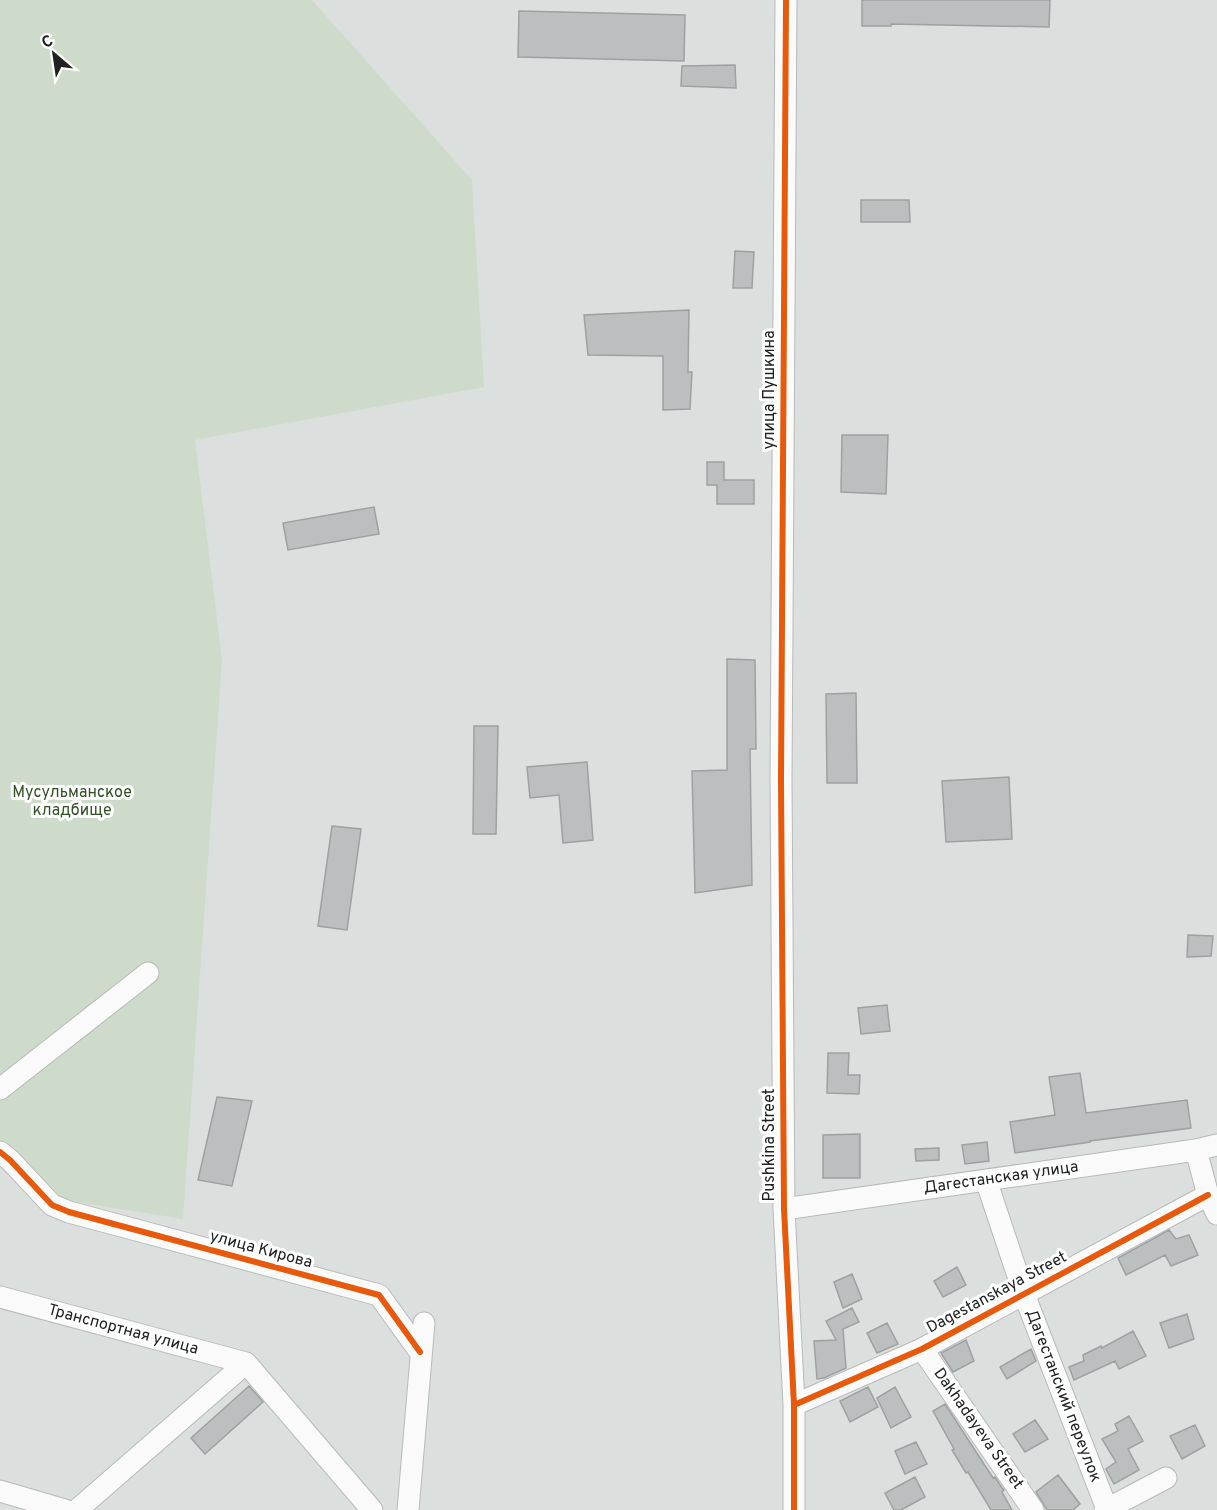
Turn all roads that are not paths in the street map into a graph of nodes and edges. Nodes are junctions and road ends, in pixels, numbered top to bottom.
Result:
1 (786, 0) edge
2 (148, 973) dead end
3 (0, 1089) edge
4 (1217, 1144) edge
5 (1196, 1149) junction
6 (0, 1152) edge
7 (986, 1180) junction
8 (1208, 1194) junction
9 (784, 1209) junction
10 (1217, 1214) edge
11 (1024, 1294) junction
12 (0, 1297) edge
13 (424, 1323) dead end
14 (922, 1348) junction
15 (420, 1353) junction
16 (246, 1363) junction
17 (794, 1405) junction
18 (1166, 1478) dead end
19 (0, 1491) edge
20 (66, 1510) edge
21 (77, 1510) edge
22 (372, 1510) edge
23 (408, 1510) edge
24 (794, 1510) edge
25 (1033, 1510) edge
26 (1106, 1510) edge

1 - 9 street, Pushkina Street
2 - 3 street
4 - 5 street, Дагестанская улица
5 - 7 street, Дагестанская улица
5 - 8 street
6 - 15 street, улица Кирова
7 - 9 street, Дагестанская улица
7 - 11 street, Дагестанский переулок
8 - 10 street
8 - 11 street, Dagestanskaya Street
9 - 17 street, Pushkina Street
11 - 14 street, Dagestanskaya Street
11 - 26 street, Дагестанский переулок
12 - 16 street, Транспортная улица
13 - 15 street
14 - 17 street, Dagestanskaya Street
14 - 25 street, Dakhadayeva Street
15 - 23 street
16 - 21 street
16 - 22 street
17 - 24 street, Pushkina Street
18 - 26 street
19 - 20 street

